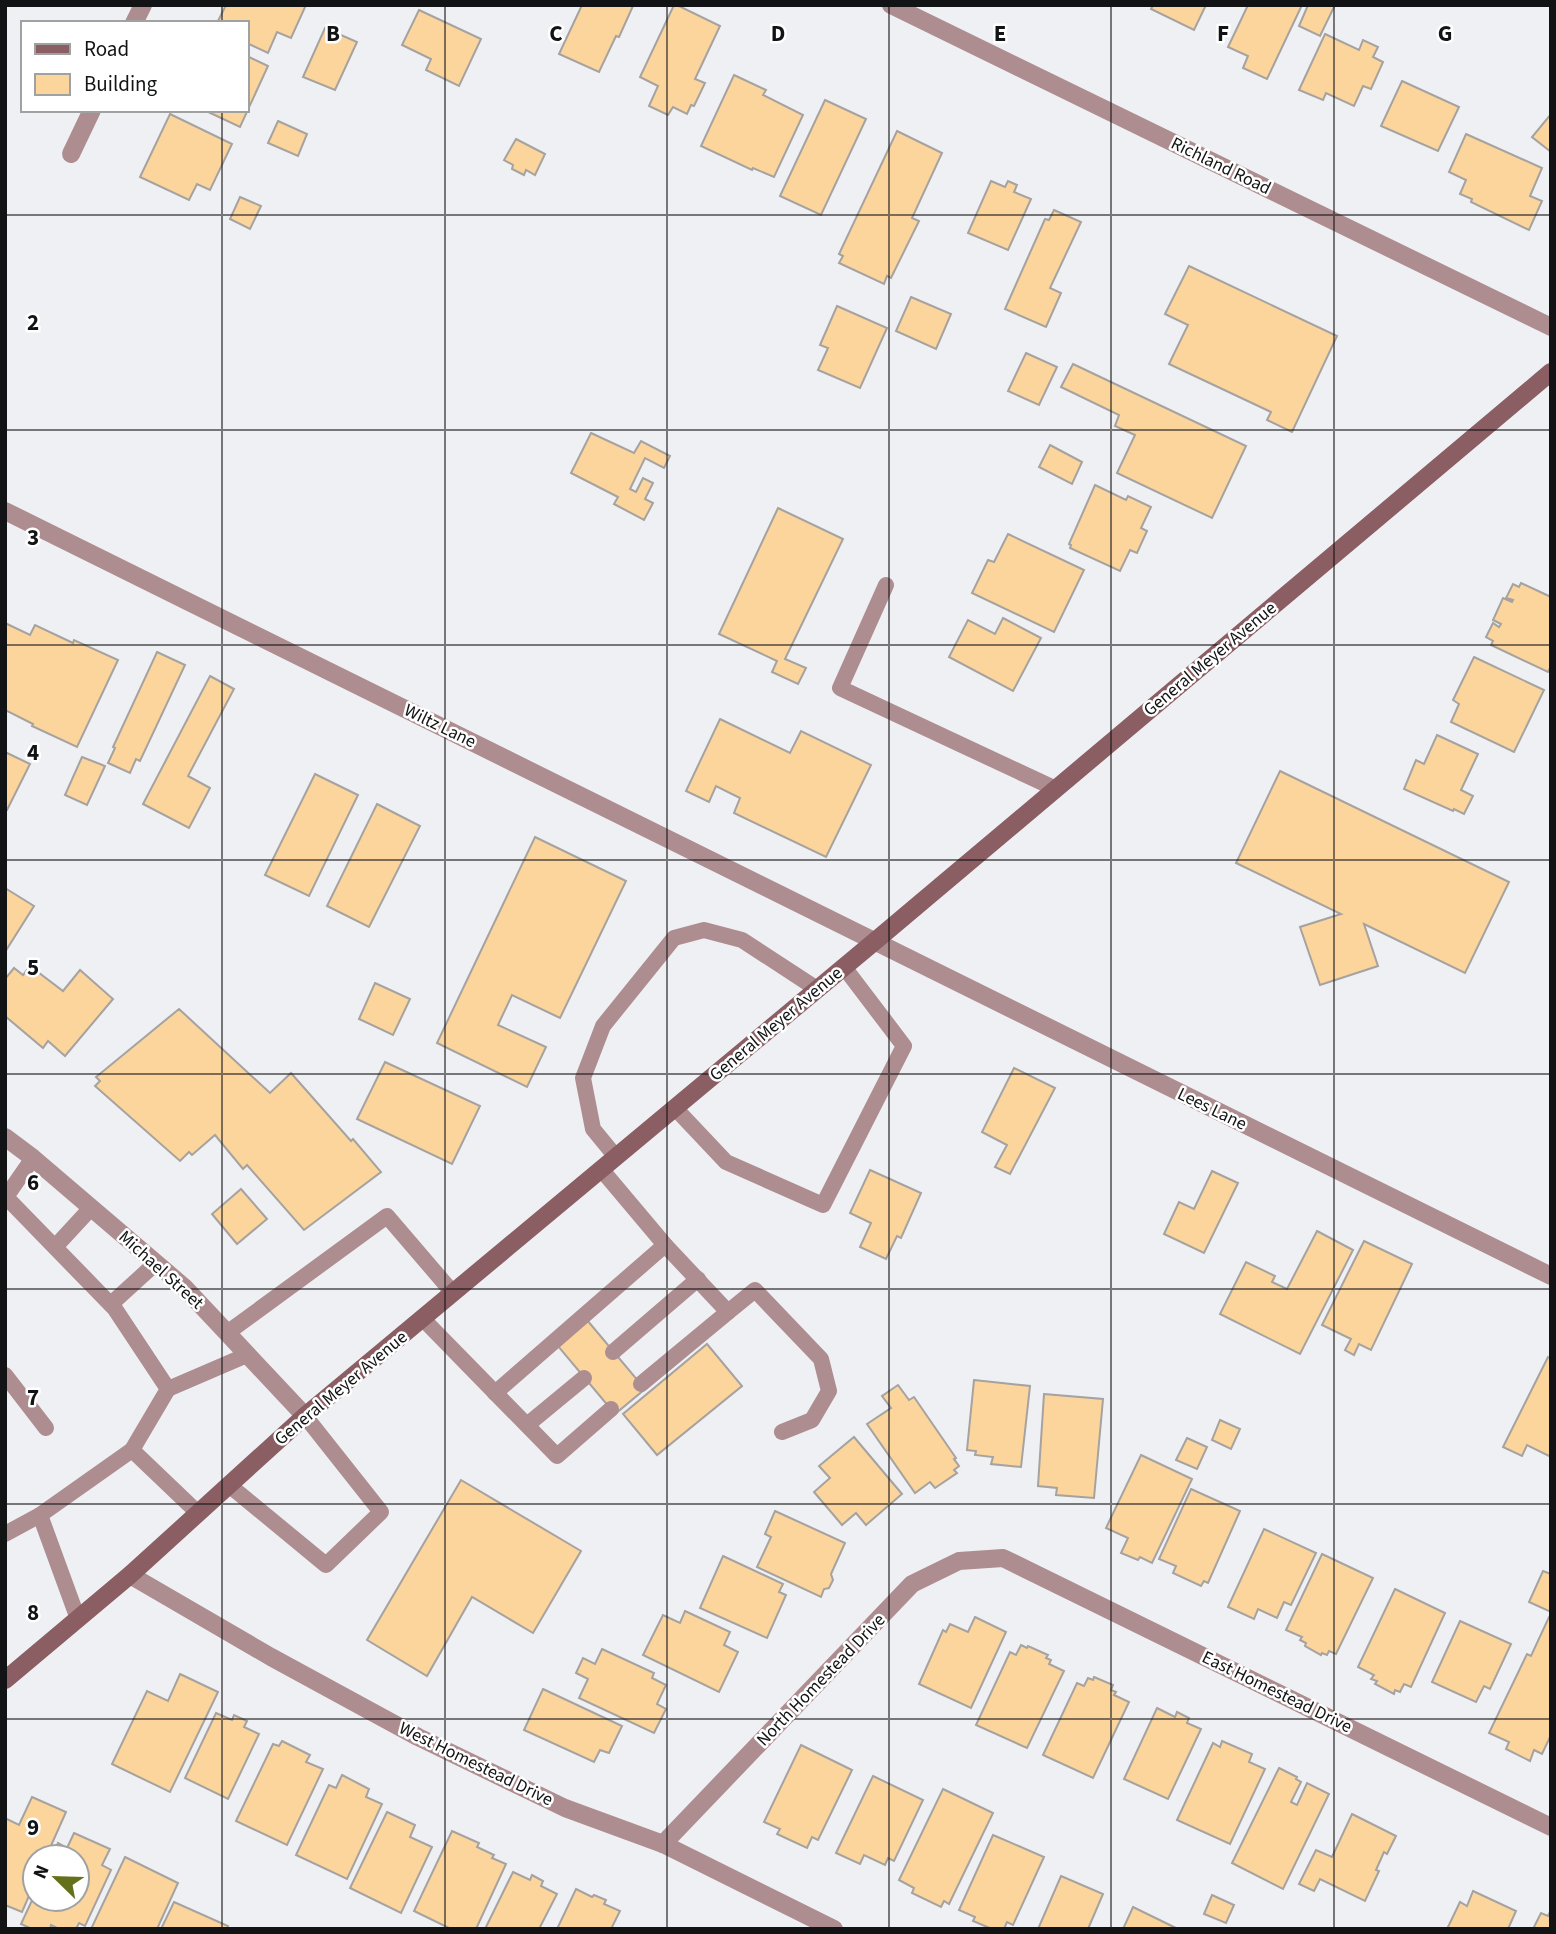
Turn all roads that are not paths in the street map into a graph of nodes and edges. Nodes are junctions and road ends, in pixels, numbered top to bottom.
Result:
1 (142, 5) edge
2 (891, 5) edge
3 (135, 21) edge
4 (91, 112) edge
5 (71, 154) dead end
6 (1551, 327) edge
7 (1551, 372) edge
8 (5, 511) edge
9 (886, 585) dead end
10 (1056, 789) junction
11 (874, 942) junction
12 (844, 967) junction
13 (817, 989) junction
14 (675, 1108) junction
15 (5, 1137) edge
16 (616, 1157) junction
17 (33, 1158) junction
18 (601, 1170) junction
19 (91, 1208) junction
20 (665, 1245) junction
21 (54, 1247) junction
22 (156, 1263) junction
23 (1551, 1276) edge
24 (698, 1279) junction
25 (453, 1293) junction
26 (111, 1304) junction
27 (728, 1312) junction
28 (423, 1319) junction
29 (228, 1333) junction
30 (613, 1352) dead end
31 (247, 1354) junction
32 (5, 1375) edge
33 (584, 1378) dead end
34 (641, 1384) dead end
35 (168, 1389) junction
36 (495, 1393) junction
37 (611, 1409) dead end
38 (305, 1416) junction
39 (527, 1425) junction
40 (46, 1428) dead end
41 (782, 1432) dead end
42 (132, 1450) junction
43 (229, 1485) junction
44 (198, 1513) junction
45 (40, 1515) junction
46 (5, 1534) edge
47 (1003, 1558) joint
48 (130, 1575) junction
49 (78, 1619) junction
50 (5, 1680) edge
51 (1551, 1827) edge
52 (663, 1844) junction
53 (834, 1929) edge

1 - 3 street
2 - 6 street, Richland Road
4 - 5 street
7 - 10 main road, General Meyer Avenue
8 - 11 street, Wiltz Lane
9 - 10 lane
10 - 11 main road, General Meyer Avenue
11 - 12 main road, General Meyer Avenue
11 - 23 street, Lees Lane
12 - 13 main road, General Meyer Avenue
12 - 14 lane
13 - 14 main road, General Meyer Avenue
13 - 16 lane
14 - 16 main road, General Meyer Avenue
15 - 17 street, Michael Street
16 - 18 main road, General Meyer Avenue
17 - 19 street, Michael Street
17 - 21 lane
18 - 20 lane
18 - 25 main road, General Meyer Avenue
19 - 21 lane
19 - 22 street, Michael Street
20 - 24 lane
20 - 36 lane
21 - 26 lane
22 - 26 lane
22 - 29 street, Michael Street
24 - 27 lane
24 - 30 lane
25 - 28 main road, General Meyer Avenue
25 - 29 lane
26 - 35 lane
27 - 34 lane
27 - 41 lane
28 - 36 lane
28 - 38 main road, General Meyer Avenue
29 - 31 street, Michael Street
31 - 35 lane
31 - 38 street, Michael Street
32 - 40 lane
33 - 39 lane
35 - 42 lane
36 - 39 lane
37 - 39 lane
38 - 43 main road, General Meyer Avenue
38 - 43 lane
42 - 44 lane
42 - 45 lane
43 - 44 main road, General Meyer Avenue
44 - 48 main road, General Meyer Avenue
45 - 46 lane
45 - 49 lane
47 - 51 street, East Homestead Drive
47 - 52 street, North Homestead Drive
48 - 49 main road, General Meyer Avenue
48 - 52 street, West Homestead Drive
49 - 50 main road, General Meyer Avenue
52 - 53 street, West Homestead Drive

